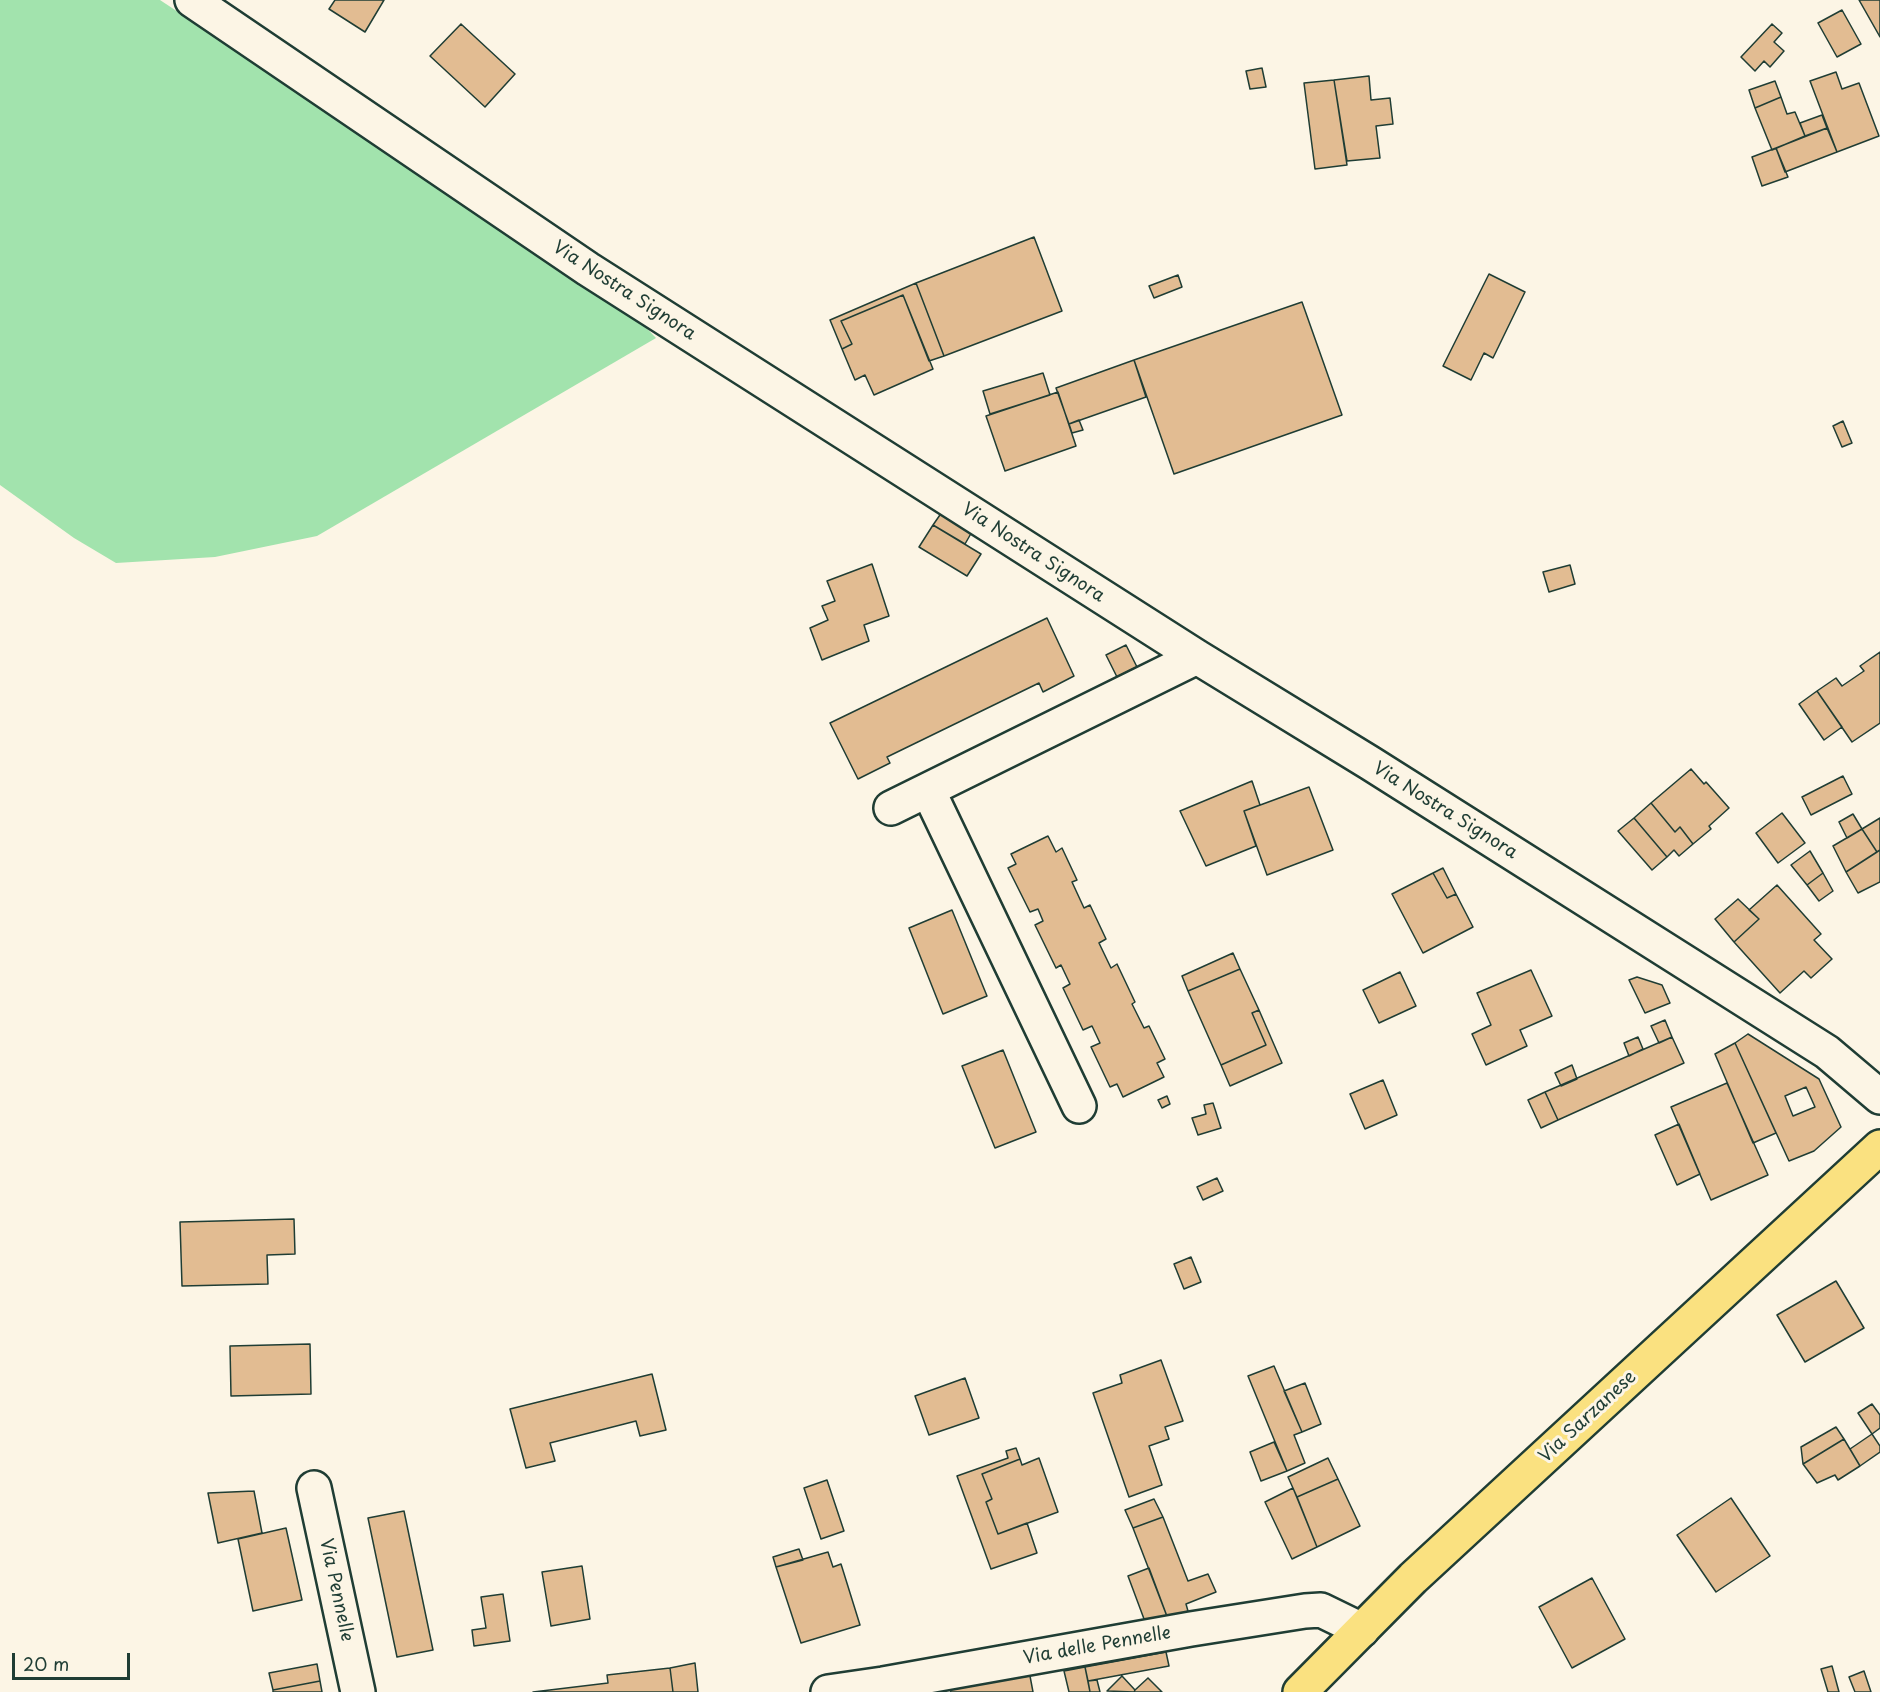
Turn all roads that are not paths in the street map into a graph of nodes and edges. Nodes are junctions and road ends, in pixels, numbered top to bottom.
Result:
1 (192, 0) edge
2 (1197, 657) junction
3 (928, 790) junction
4 (891, 808) dead end
5 (1880, 1097) edge
6 (1079, 1106) dead end
7 (1880, 1147) edge
8 (314, 1488) dead end
9 (1362, 1630) junction
10 (357, 1692) edge
11 (828, 1692) edge
12 (1300, 1692) edge

1 - 2 street, Via Nostra Signora
2 - 3 street
2 - 5 street, Via Nostra Signora
3 - 4 street
3 - 6 street
7 - 9 main road, Via Sarzanese
8 - 10 street, Via Pennelle
9 - 11 street, Via delle Pennelle
9 - 12 main road, Via Sarzanese

